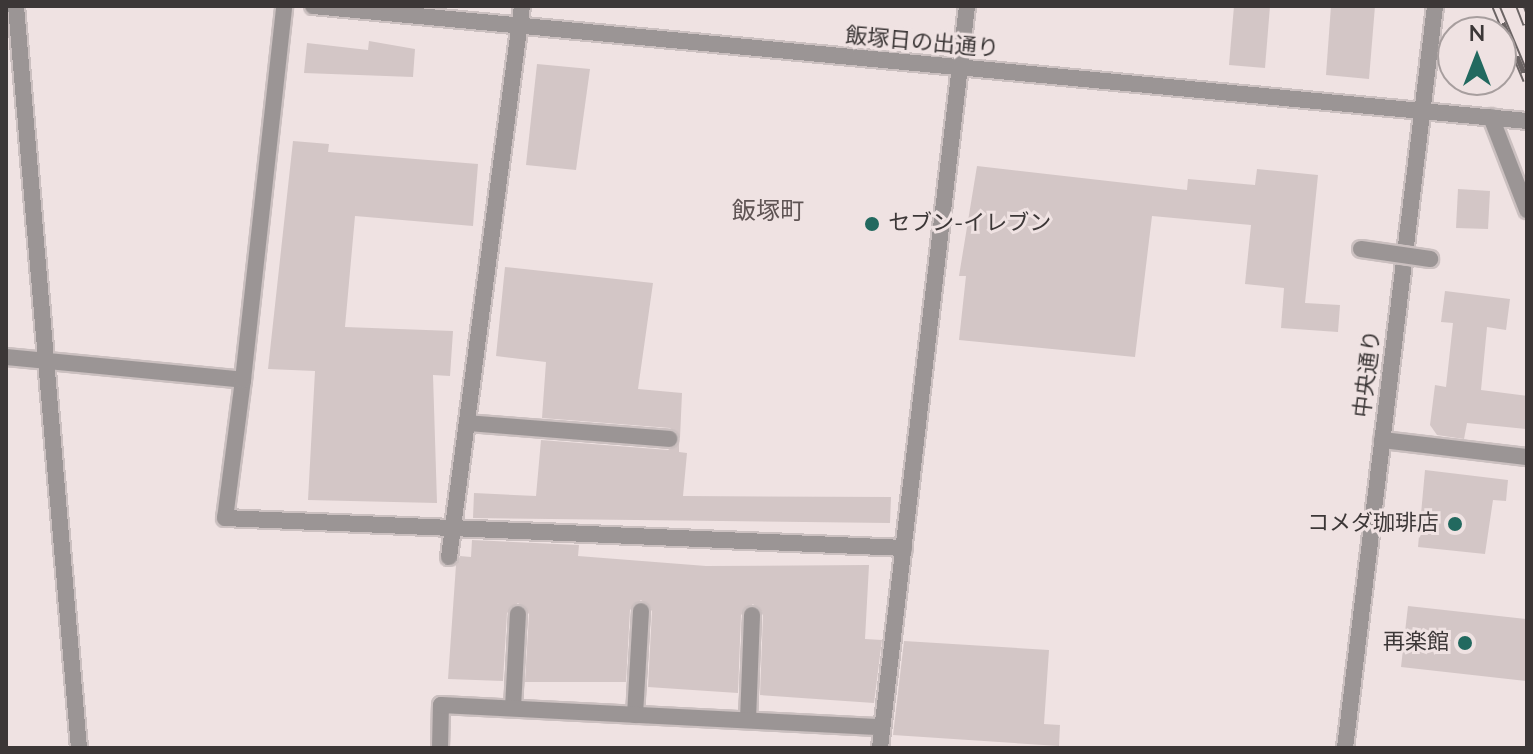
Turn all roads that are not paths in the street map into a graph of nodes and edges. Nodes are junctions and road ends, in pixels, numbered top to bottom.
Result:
1 (16, 6) edge
2 (284, 6) edge
3 (522, 6) edge
4 (967, 6) edge
5 (1435, 6) edge
6 (324, 7) edge
7 (520, 30) junction
8 (960, 69) junction
9 (1422, 111) junction
10 (1491, 117) junction
11 (1527, 121) edge
12 (1527, 210) edge
13 (1361, 249) dead end
14 (1430, 259) dead end
15 (6, 357) edge
16 (46, 358) junction
17 (243, 380) junction
18 (467, 423) junction
19 (669, 439) dead end
20 (1382, 440) junction
21 (1527, 457) edge
22 (453, 529) junction
23 (904, 548) junction
24 (449, 557) dead end
25 (641, 611) dead end
26 (518, 614) dead end
27 (752, 615) dead end
28 (513, 708) junction
29 (635, 715) junction
30 (748, 720) junction
31 (881, 727) junction
32 (79, 748) edge
33 (440, 748) edge
34 (880, 748) edge
35 (1345, 748) edge

1 - 16 street
2 - 17 street
3 - 7 street
4 - 8 street
5 - 9 street, 中央通り
6 - 7 street, 飯塚日の出通り
7 - 8 street, 飯塚日の出通り
7 - 18 street
8 - 9 street, 飯塚日の出通り
8 - 23 street
9 - 10 street, 飯塚日の出通り
9 - 20 street, 中央通り
10 - 11 street, 飯塚日の出通り
10 - 12 street
13 - 14 street, bridge
15 - 16 street
16 - 17 street
16 - 32 street
17 - 22 street
18 - 19 street
18 - 22 street
20 - 21 street
20 - 35 street, 中央通り
22 - 23 street
22 - 24 street
23 - 31 street
25 - 29 street
26 - 28 street
27 - 30 street
28 - 29 street
28 - 33 street
29 - 30 street
30 - 31 street
31 - 34 street

